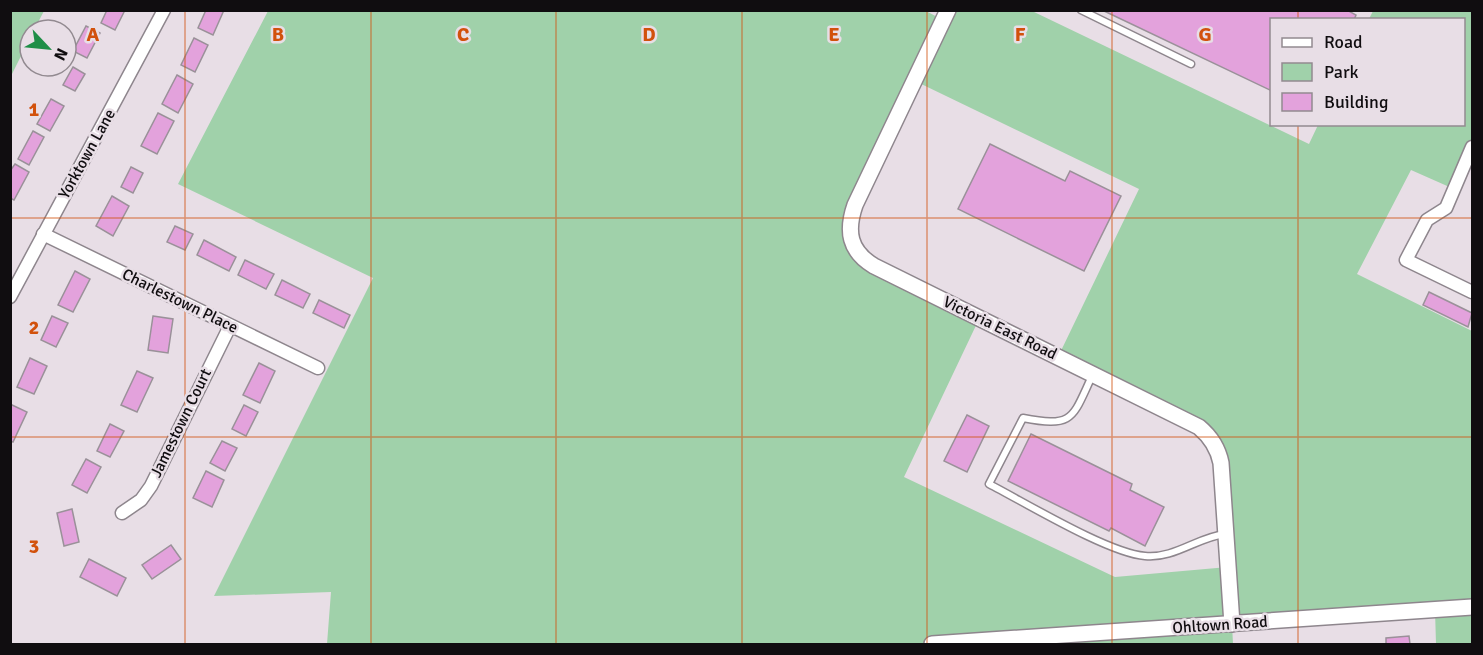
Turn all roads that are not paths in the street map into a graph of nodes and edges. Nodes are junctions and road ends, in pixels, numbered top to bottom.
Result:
1 (164, 10) edge
2 (948, 10) edge
3 (1081, 10) edge
4 (1191, 64) dead end
5 (1473, 147) edge
6 (43, 234) junction
7 (1473, 292) edge
8 (10, 297) edge
9 (230, 326) junction
10 (318, 368) dead end
11 (1093, 374) junction
12 (122, 513) dead end
13 (1226, 533) junction
14 (1473, 607) edge
15 (1232, 624) junction
16 (932, 645) edge

1 - 6 street, Yorktown Lane
2 - 11 street, Victoria East Road
3 - 4 lane
5 - 7 street
6 - 8 street, Yorktown Lane
6 - 9 street, Charlestown Place
9 - 10 street, Charlestown Place
9 - 12 street, Jamestown Court
11 - 13 street, Victoria East Road
11 - 13 lane
13 - 15 street, Victoria East Road
14 - 15 street, Ohltown Road
15 - 16 street, Ohltown Road

